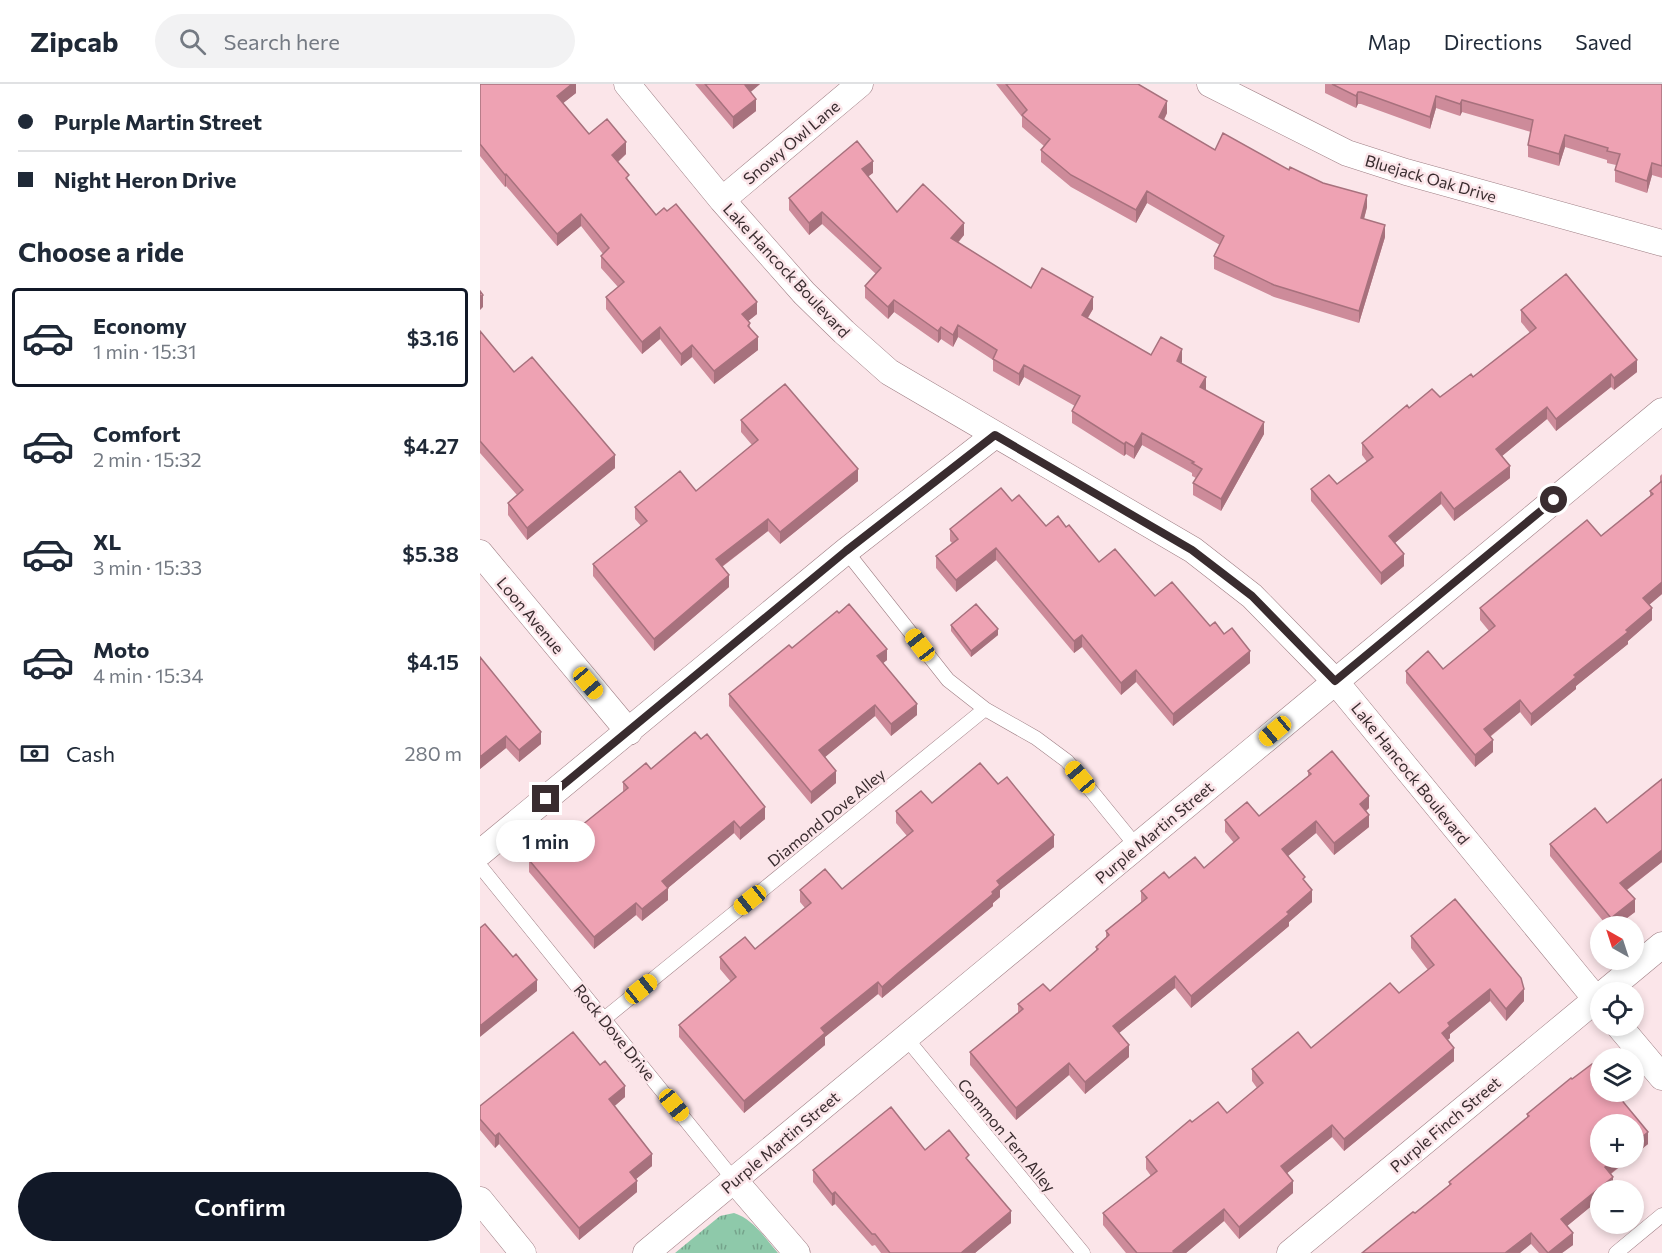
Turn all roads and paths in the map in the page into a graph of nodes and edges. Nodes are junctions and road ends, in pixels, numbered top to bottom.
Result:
1 (627, 84) edge
2 (860, 84) edge
3 (1210, 84) edge
4 (722, 200) junction
5 (1662, 243) edge
6 (1662, 411) edge
7 (995, 435) junction
8 (846, 551) junction
9 (480, 553) edge
10 (1335, 681) junction
11 (986, 709) junction
12 (629, 732) junction
13 (1137, 847) junction
14 (480, 853) edge
15 (480, 866) edge
16 (1662, 945) edge
17 (1619, 982) edge
18 (1590, 986) edge
19 (1590, 1006) edge
20 (604, 1018) junction
21 (1627, 1036) edge
22 (906, 1038) junction
23 (1662, 1077) edge
24 (734, 1180) junction
25 (480, 1200) edge
26 (1662, 1215) edge
27 (523, 1253) edge
28 (646, 1253) edge
29 (797, 1253) edge
30 (1083, 1253) edge
31 (1290, 1253) edge
32 (1616, 1253) edge

1 - 4 street, Lake Hancock Boulevard
2 - 4 street, Snowy Owl Lane
3 - 5 street, Bluejack Oak Drive
4 - 7 street, Lake Hancock Boulevard
6 - 10 street, Purple Martin Street
7 - 8 street
7 - 10 street, Lake Hancock Boulevard
8 - 11 lane
8 - 12 street
9 - 12 street, Loon Avenue
10 - 13 street, Purple Martin Street
10 - 18 street, Lake Hancock Boulevard
11 - 13 lane
11 - 20 lane, Diamond Dove Alley
12 - 14 street
13 - 22 street, Purple Martin Street
15 - 20 lane, Rock Dove Drive
16 - 17 street, Purple Finch Street
19 - 31 street, Purple Finch Street
20 - 24 lane, Rock Dove Drive
21 - 23 street
22 - 24 street, Purple Martin Street
22 - 30 lane, Common Tern Alley
24 - 28 street, Purple Martin Street
24 - 29 street, Rock Dove Drive
25 - 27 street
26 - 32 lane

